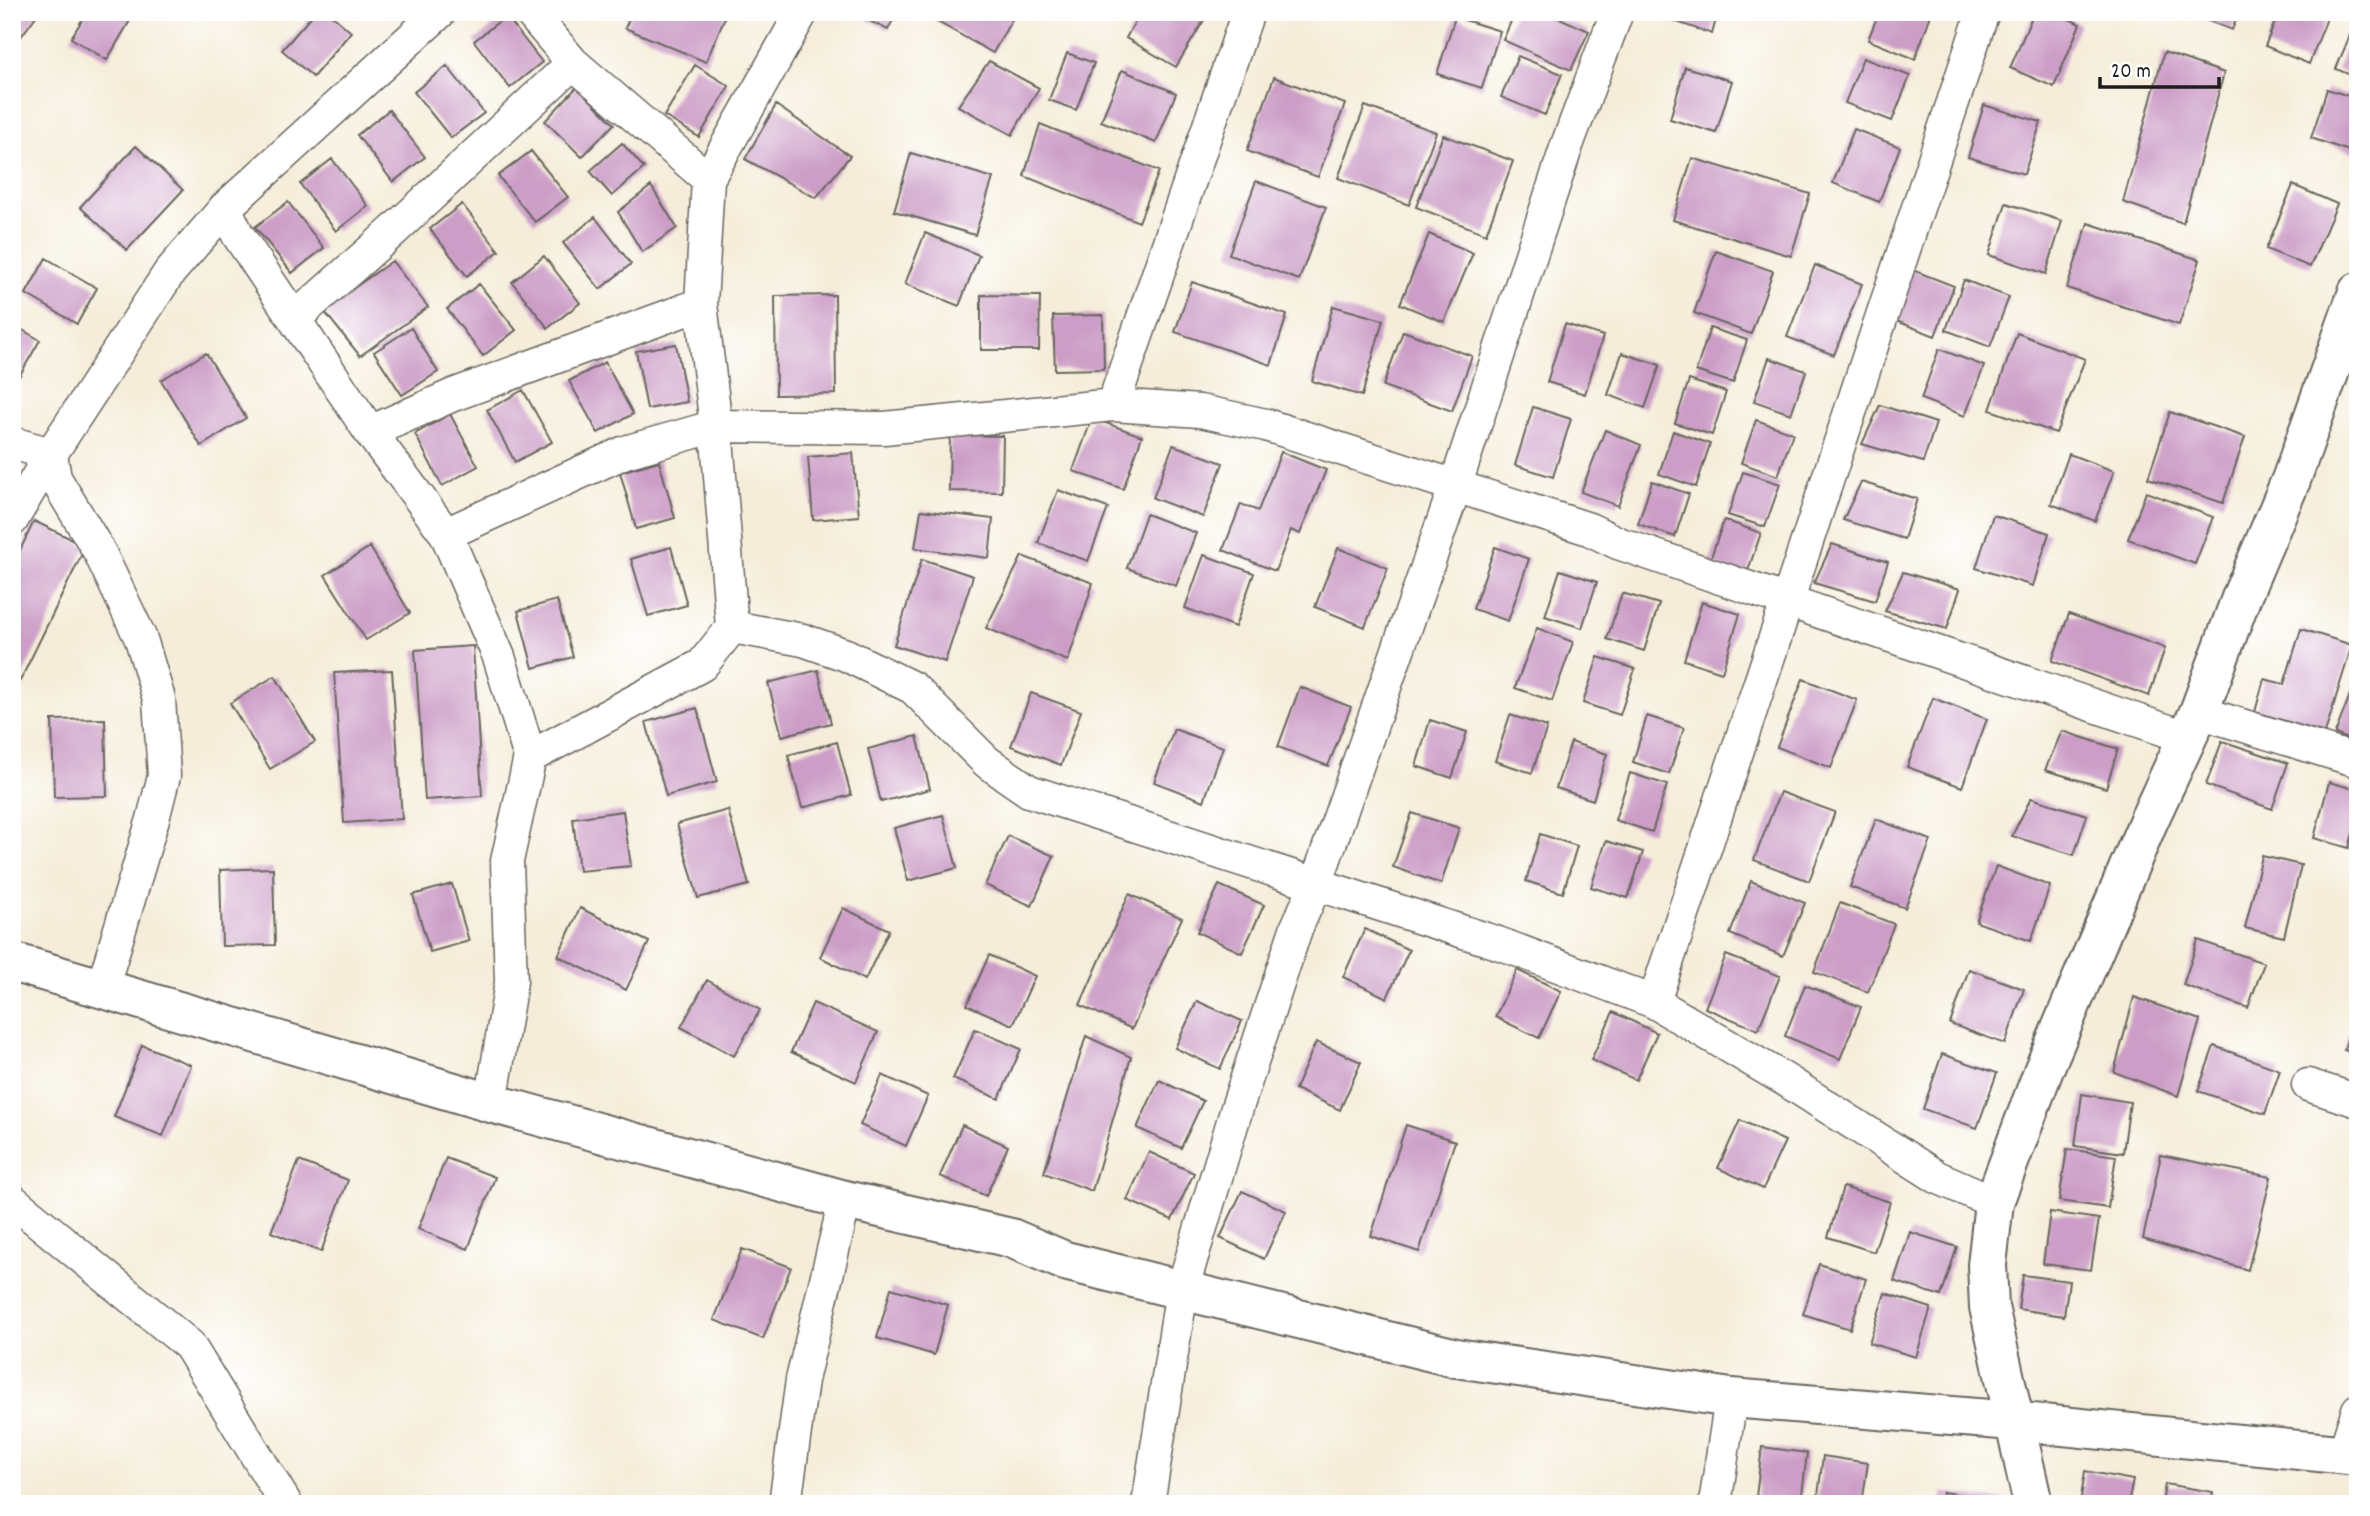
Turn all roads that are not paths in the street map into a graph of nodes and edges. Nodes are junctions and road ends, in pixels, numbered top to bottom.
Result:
1 (440, 12) edge
2 (530, 12) edge
3 (802, 12) edge
4 (1248, 12) edge
5 (1617, 12) edge
6 (1983, 12) edge
7 (573, 63) junction
8 (708, 179) junction
9 (225, 208) junction
10 (2358, 292) edge
11 (701, 304) junction
12 (294, 319) junction
13 (1113, 405) junction
14 (716, 426) junction
15 (370, 432) junction
16 (12, 443) edge
17 (51, 454) junction
18 (1455, 487) junction
19 (12, 520) edge
20 (446, 534) junction
21 (1786, 599) junction
22 (732, 627) junction
23 (2192, 725) junction
24 (530, 757) junction
25 (2358, 761) edge
26 (1316, 884) junction
27 (12, 962) edge
28 (102, 989) junction
29 (1654, 1002) junction
30 (2308, 1086) dead end
31 (2358, 1101) edge
32 (491, 1102) junction
33 (12, 1200) edge
34 (845, 1200) junction
35 (1994, 1202) junction
36 (1182, 1290) junction
37 (1731, 1398) junction
38 (2358, 1410) edge
39 (2013, 1421) junction
40 (2351, 1455) edge
41 (286, 1504) edge
42 (785, 1504) edge
43 (1149, 1504) edge
44 (1715, 1504) edge
45 (2033, 1504) edge

1 - 9 street
2 - 7 street
3 - 8 street
4 - 13 street
5 - 18 street
6 - 21 street
7 - 8 street
7 - 12 street
8 - 11 street
9 - 12 street
9 - 17 street
10 - 23 street
11 - 14 street
11 - 15 street
12 - 15 street
13 - 14 street
13 - 18 street
14 - 20 street
14 - 22 street
15 - 20 street
16 - 17 street
17 - 19 street
17 - 28 street
18 - 21 street
18 - 26 street
20 - 24 street
21 - 23 street
21 - 29 street
22 - 24 street
22 - 26 street
23 - 25 street
23 - 35 street
24 - 32 street
26 - 29 street
26 - 36 street
27 - 28 street
28 - 32 street
29 - 35 street
30 - 31 street
32 - 34 street
33 - 41 street
34 - 36 street
34 - 42 street
35 - 39 street
36 - 37 street
36 - 43 street
37 - 39 street
37 - 44 street
38 - 40 street
39 - 40 street
39 - 45 street

